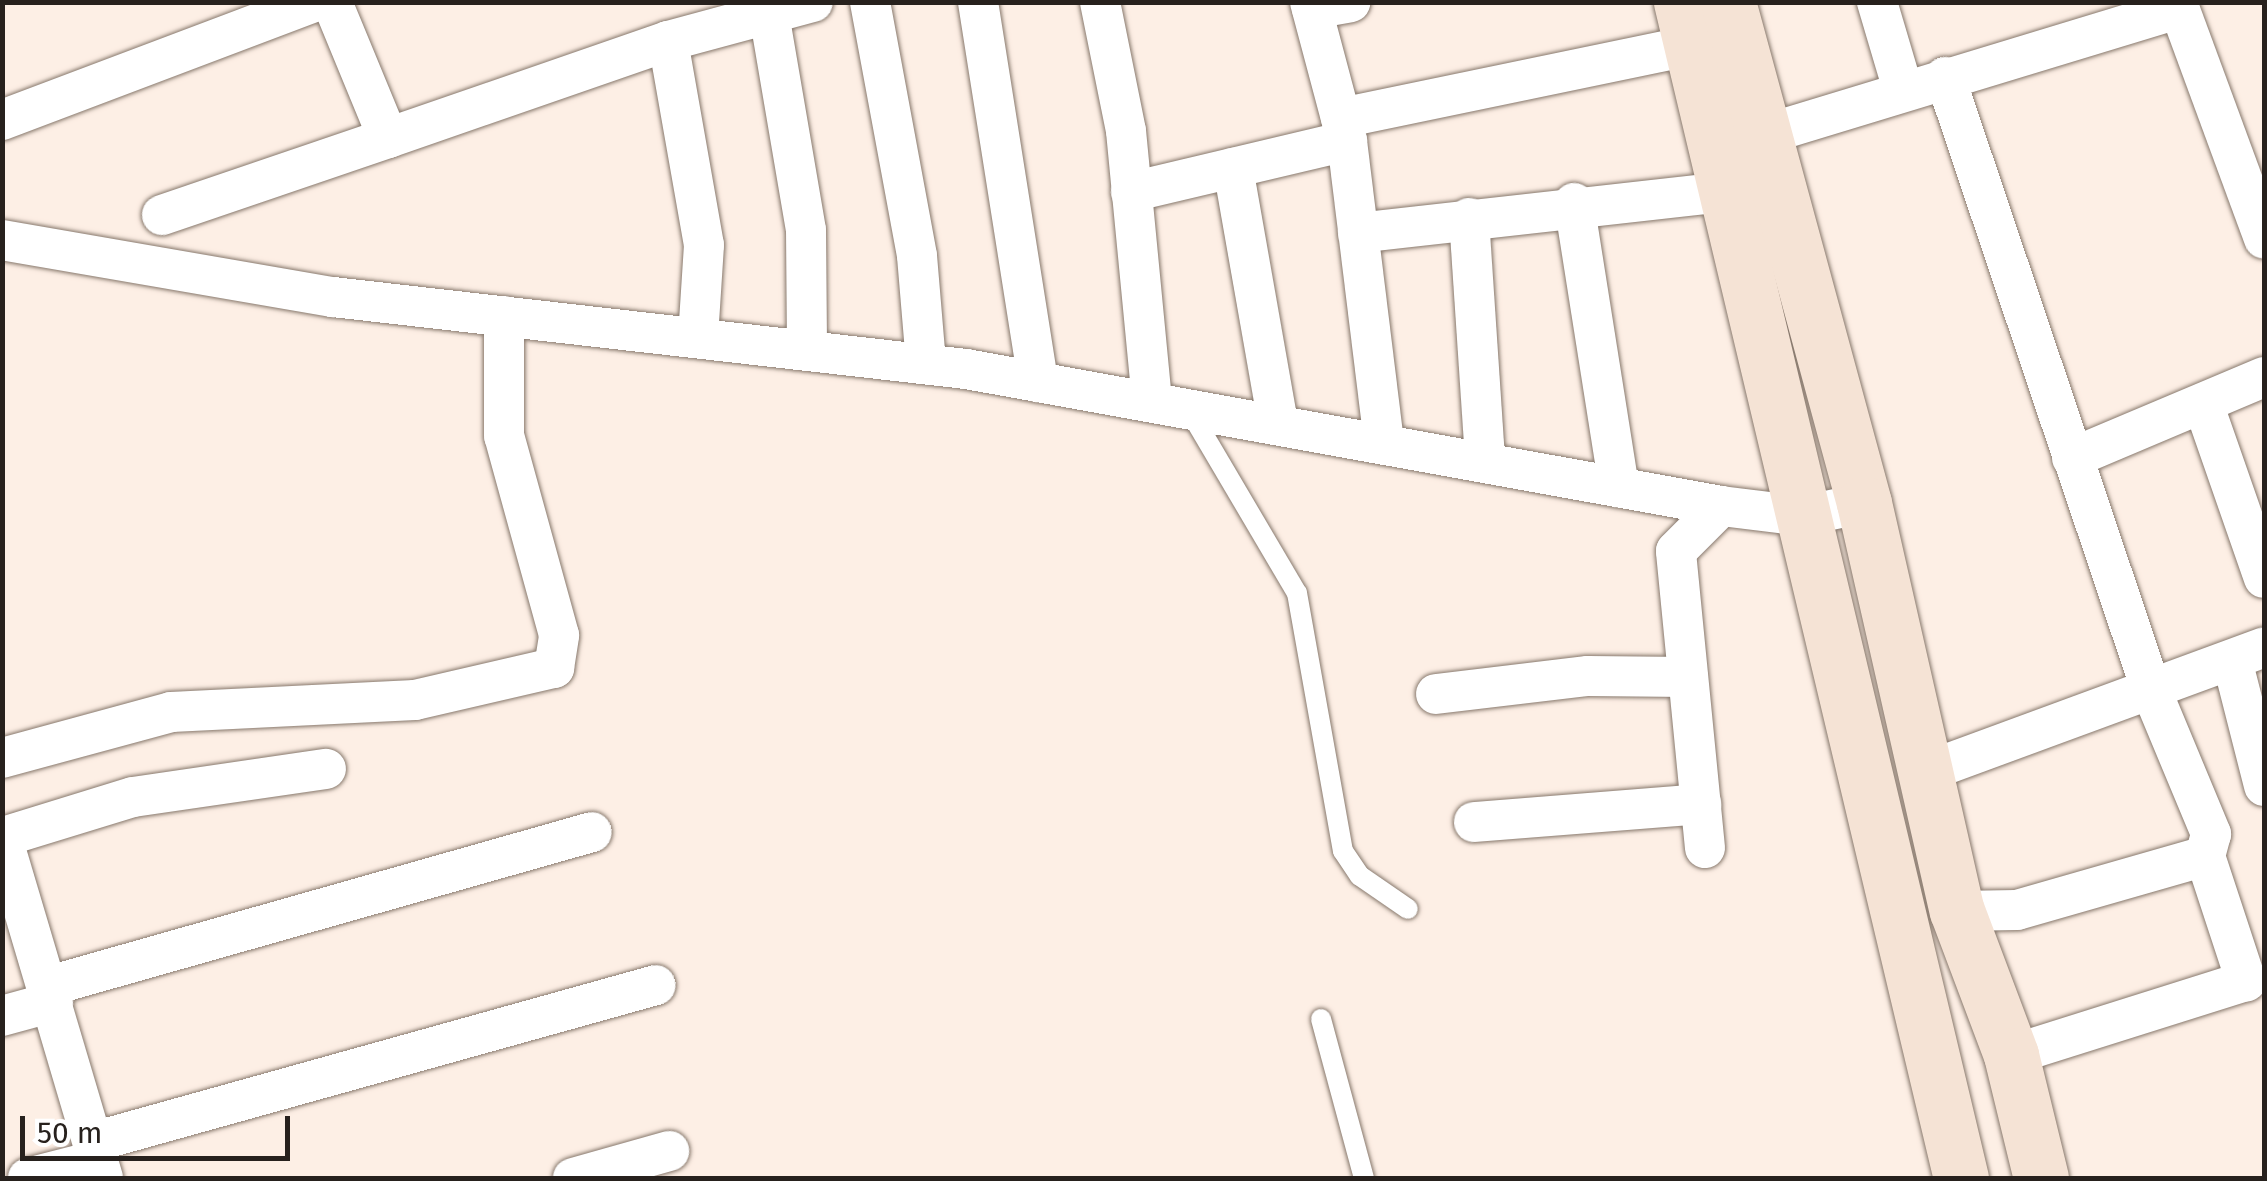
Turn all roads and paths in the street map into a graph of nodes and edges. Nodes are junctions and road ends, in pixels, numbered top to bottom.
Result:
1 (315, 2) edge
2 (332, 2) edge
3 (813, 2) edge
4 (870, 2) edge
5 (978, 2) edge
6 (1100, 2) edge
7 (1728, 2) edge
8 (1877, 2) edge
9 (1324, 5) edge
10 (2178, 6) edge
11 (768, 7) edge
12 (1687, 24) edge
13 (668, 41) junction
14 (1946, 77) junction
15 (1902, 90) junction
16 (2, 120) edge
17 (1344, 130) junction
18 (1763, 135) junction
19 (388, 138) junction
20 (1233, 168) junction
21 (1757, 188) junction
22 (1132, 192) junction
23 (1574, 203) junction
24 (162, 215) dead end
25 (1469, 218) junction
26 (1358, 233) junction
27 (2264, 238) edge
28 (2, 240) edge
29 (504, 316) junction
30 (698, 338) junction
31 (806, 351) junction
32 (926, 364) junction
33 (2264, 377) edge
34 (1038, 382) junction
35 (1170, 404) junction
36 (2204, 406) junction
37 (1278, 424) junction
38 (1384, 442) junction
39 (2072, 458) junction
40 (1486, 460) junction
41 (1619, 487) junction
42 (1864, 503) junction
43 (1721, 506) junction
44 (1802, 516) junction
45 (2264, 578) edge
46 (2248, 654) edge
47 (1688, 677) junction
48 (2152, 692) junction
49 (1436, 694) dead end
50 (2, 758) edge
51 (326, 769) dead end
52 (1925, 772) junction
53 (2264, 786) edge
54 (1701, 804) junction
55 (1474, 822) dead end
56 (592, 832) dead end
57 (4, 836) edge
58 (1706, 848) dead end
59 (2205, 856) junction
60 (1408, 909) dead end
61 (1957, 910) junction
62 (656, 985) dead end
63 (51, 994) junction
64 (2, 1016) edge
65 (1321, 1019) dead end
66 (2011, 1056) junction
67 (668, 1151) dead end
68 (98, 1160) edge
69 (28, 1178) edge
70 (573, 1178) edge
71 (1364, 1178) edge
72 (1960, 1178) edge
73 (2041, 1178) edge

1 - 16 street
2 - 19 street
3 - 11 street
4 - 32 street
5 - 34 street
6 - 22 street
7 - 18 street
8 - 15 street
9 - 17 street
10 - 14 street
10 - 27 street
11 - 13 street
11 - 31 street
12 - 17 street
12 - 21 street
13 - 19 street
13 - 30 street
14 - 15 street
14 - 39 street
15 - 18 street
17 - 20 street
17 - 26 street
18 - 21 street
19 - 24 street
20 - 22 street
20 - 37 street
21 - 23 street
21 - 42 street
21 - 44 street
22 - 35 street
23 - 25 street
23 - 41 street
25 - 26 street
25 - 40 street
26 - 38 street
28 - 29 street
29 - 30 street
29 - 50 street
30 - 31 street
31 - 32 street
32 - 34 street
33 - 36 street
34 - 35 street
35 - 37 street
35 - 60 lane
36 - 39 street
36 - 45 street
37 - 38 street
38 - 40 street
39 - 48 street
40 - 41 street
41 - 43 street
42 - 44 street
42 - 52 street
43 - 44 street
43 - 47 street
44 - 72 street
46 - 48 street
46 - 53 street
47 - 49 street
47 - 54 street
48 - 52 street
48 - 59 street
51 - 57 street
52 - 61 street
54 - 55 street
54 - 58 street
56 - 63 street
57 - 63 street
59 - 61 street
59 - 66 street
61 - 66 street
62 - 68 street
63 - 64 street
63 - 68 street
65 - 71 lane
66 - 73 street
67 - 70 street
68 - 69 street

